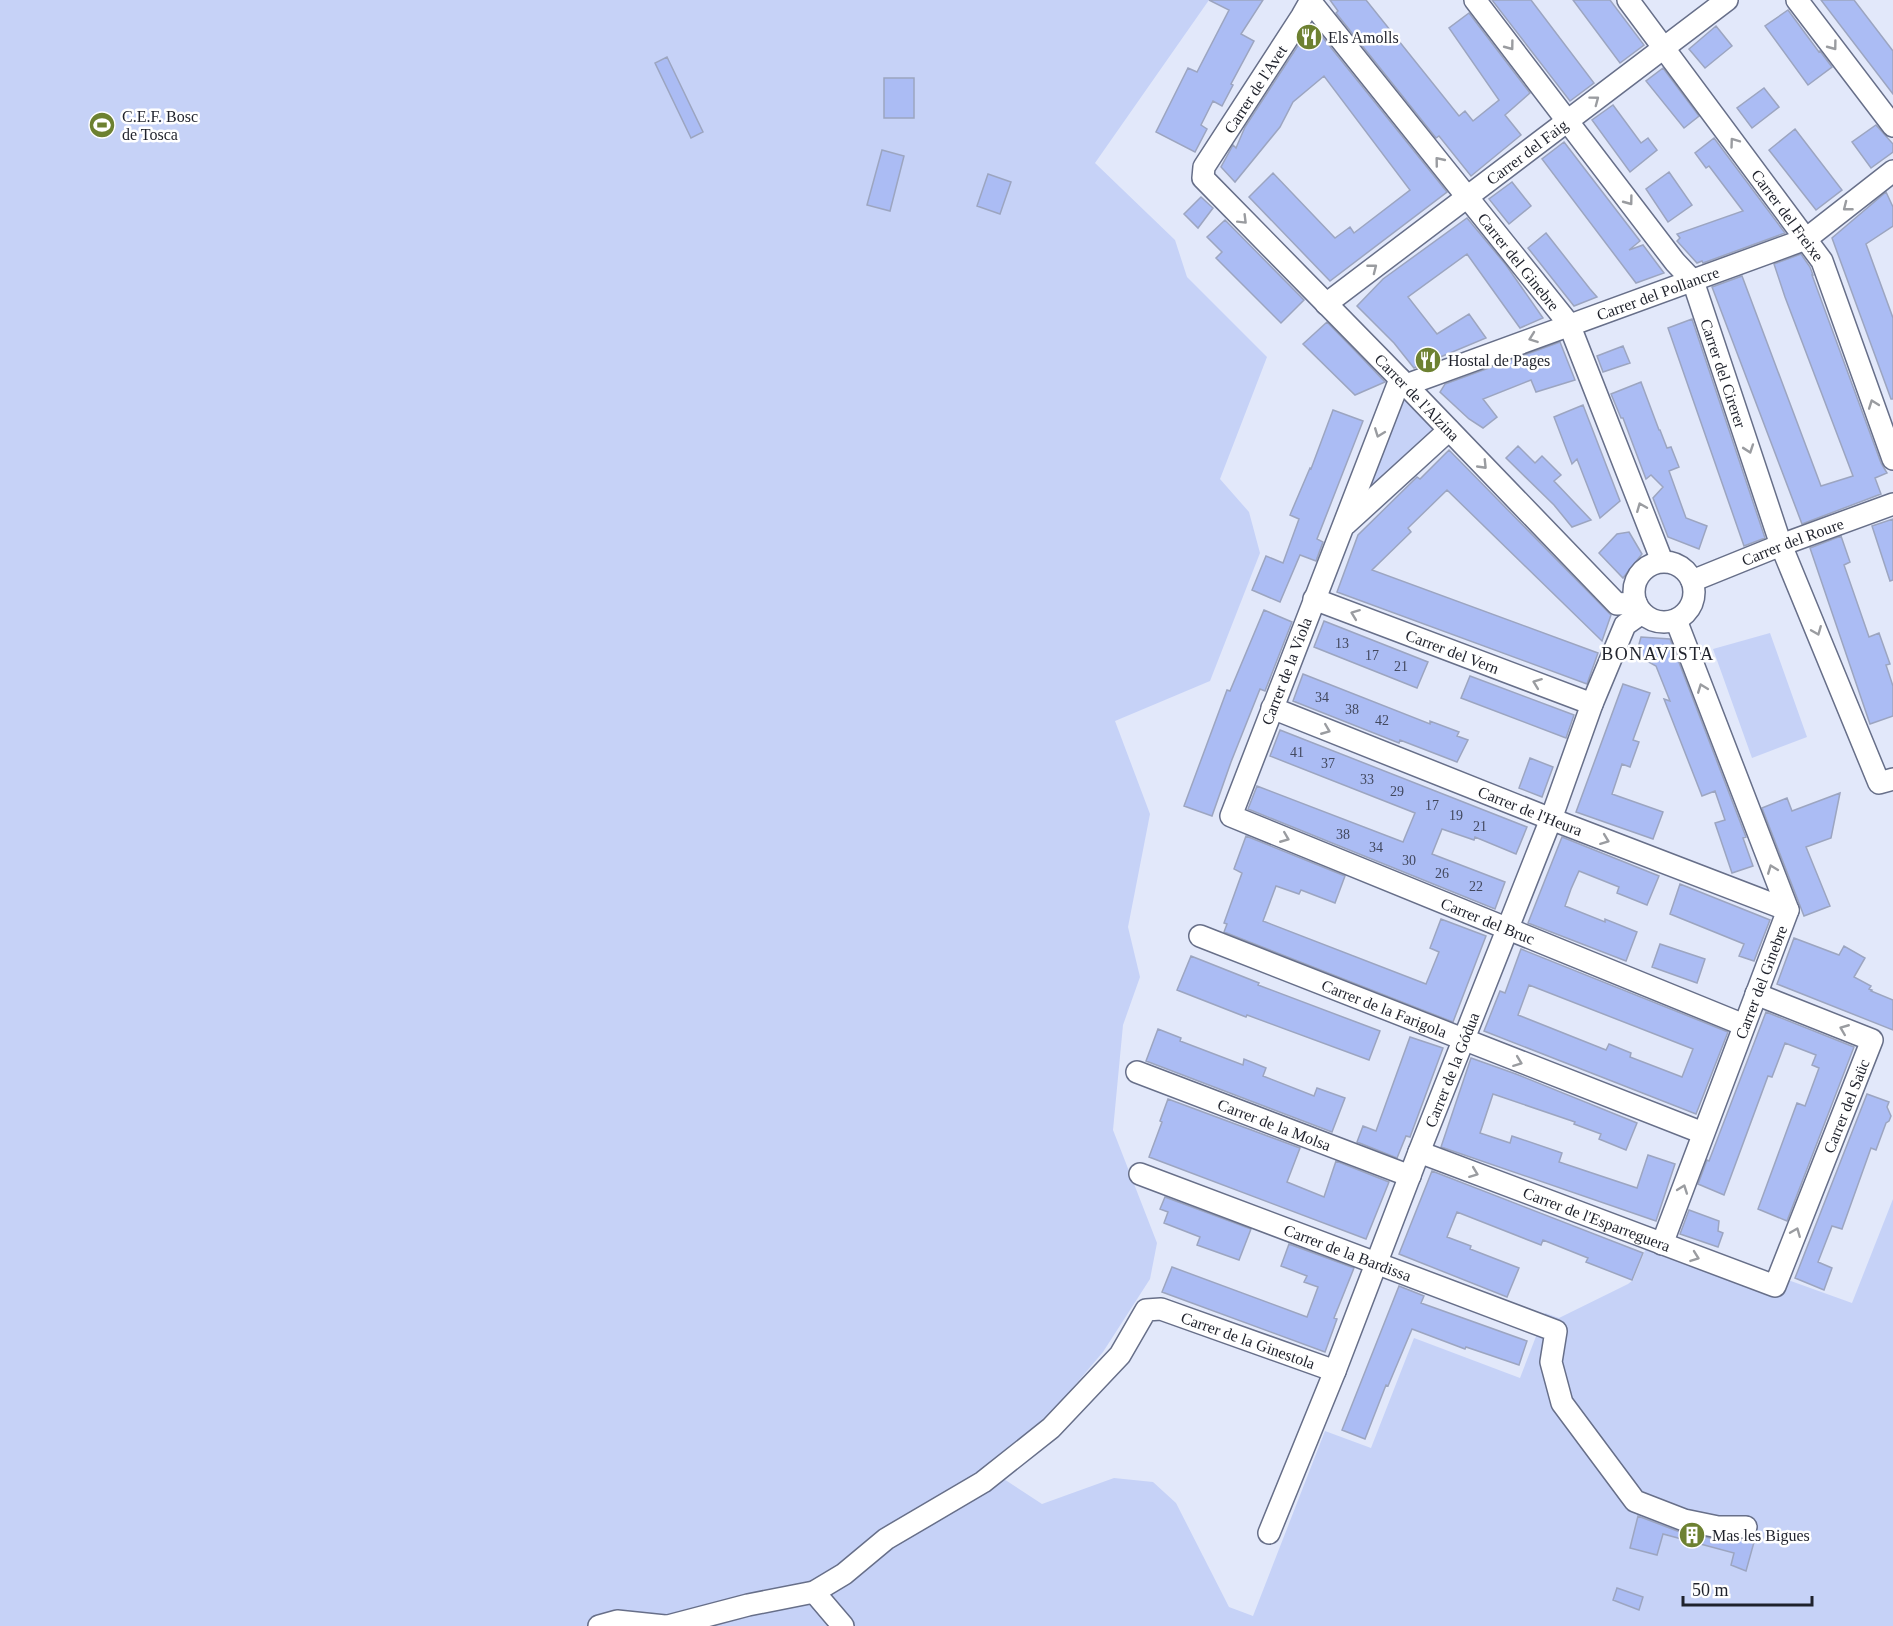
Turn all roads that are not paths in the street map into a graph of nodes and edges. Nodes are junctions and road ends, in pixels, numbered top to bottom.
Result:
1 (1475, 0) edge
2 (1628, 0) edge
3 (1727, 0) edge
4 (1797, 0) edge
5 (1310, 1) edge
6 (1664, 47) junction
7 (1567, 121) junction
8 (1893, 126) edge
9 (1893, 171) edge
10 (1203, 178) joint
11 (1467, 196) junction
12 (1806, 239) junction
13 (1693, 281) junction
14 (1326, 304) junction
15 (1569, 324) junction
16 (1403, 382) junction
17 (1449, 430) junction
18 (1893, 459) edge
19 (1893, 504) edge
20 (1344, 526) junction
21 (1781, 545) junction
22 (1662, 561) junction
23 (1692, 581) junction
24 (1314, 599) junction
25 (1639, 608) junction
26 (1676, 620) junction
27 (1592, 704) junction
28 (1272, 708) junction
29 (1893, 778) edge
30 (1231, 816) joint
31 (1551, 819) junction
32 (1788, 909) junction
33 (1507, 929) junction
34 (1200, 936) dead end
35 (1756, 994) junction
36 (1744, 1025) junction
37 (1463, 1041) junction
38 (1137, 1072) dead end
39 (1703, 1133) junction
40 (1419, 1152) junction
41 (1140, 1174) dead end
42 (1410, 1176) junction
43 (1662, 1244) junction
44 (1378, 1262) junction
45 (1775, 1286) joint
46 (1335, 1371) junction
47 (1746, 1527) dead end
48 (1269, 1533) dead end
49 (814, 1592) junction
50 (599, 1626) edge
51 (667, 1626) edge
52 (843, 1626) edge

1 -> 7 street, Carrer del Cirerer
2 - 6 street, Carrer del Freixe
3 - 6 street, Carrer del Faig
4 -> 8 street
5 - 10 street, Carrer de l'Avet
11 -> 5 street, Carrer del Ginebre
7 -> 6 street, Carrer del Faig
12 -> 6 street, Carrer del Freixe
7 - 11 street, Carrer del Faig
7 -> 13 street, Carrer del Cirerer
9 -> 12 street, Carrer del Pollancre
10 -> 14 street, Carrer de l'Alzina
14 -> 11 street, Carrer del Faig
11 - 15 street, Carrer del Ginebre
12 - 13 street, Carrer del Pollancre
18 -> 12 street, Carrer del Freixe
13 - 15 street, Carrer del Pollancre
13 -> 21 street, Carrer del Cirerer
14 - 16 street, Carrer de l'Alzina
15 -> 16 street, Carrer del Pollancre
22 -> 15 street, Carrer del Ginebre
16 - 17 street, Carrer de l'Alzina
16 -> 20 street, Carrer de la Viola
17 - 20 street, Carrer de la Viola
17 -> 25 street, Carrer de l'Alzina
19 - 21 street, Carrer del Roure
20 - 24 street, Carrer de la Viola
21 - 23 street, Carrer del Roure
21 -> 29 street, Carrer del Cirerer
22 - 23 street
22 - 25 street
23 - 26 street
27 -> 24 street, Carrer del Vern
24 - 28 street, Carrer de la Viola
25 - 26 street
25 - 27 street, Carrer de la Gódua
32 -> 26 street, Carrer del Ginebre
27 - 31 street, Carrer de la Gódua
28 - 30 street, Carrer de la Viola
28 -> 31 street, Carrer de l'Heura
30 -> 33 street, Carrer del Bruc
31 -> 32 street, Carrer de l'Heura
31 - 33 street, Carrer de la Gódua
32 - 35 street, Carrer del Ginebre
33 - 36 street, Carrer del Bruc
33 - 37 street, Carrer de la Gódua
34 - 37 street, Carrer de la Farigola
35 - 36 street, Carrer del Ginebre
45 -> 35 street, Carrer del Saüc
36 - 39 street, Carrer del Ginebre
37 -> 39 street, Carrer de la Farigola
37 - 40 street, Carrer de la Gódua
38 - 42 street, Carrer de la Molsa
43 -> 39 street, Carrer del Ginebre
40 - 42 street, Carrer de la Gódua
40 -> 43 street, Carrer de l'Esparreguera
41 - 44 street, Carrer de la Bardissa
42 - 44 street, Carrer de la Gódua
43 -> 45 street, Carrer de l'Esparreguera
44 - 46 street, Carrer de la Gódua
44 - 47 street, Carrer de la Bardissa
46 - 48 street, Carrer de la Gódua
46 - 49 street, Carrer de la Ginestola
49 - 51 street
49 - 52 street
50 - 51 street

